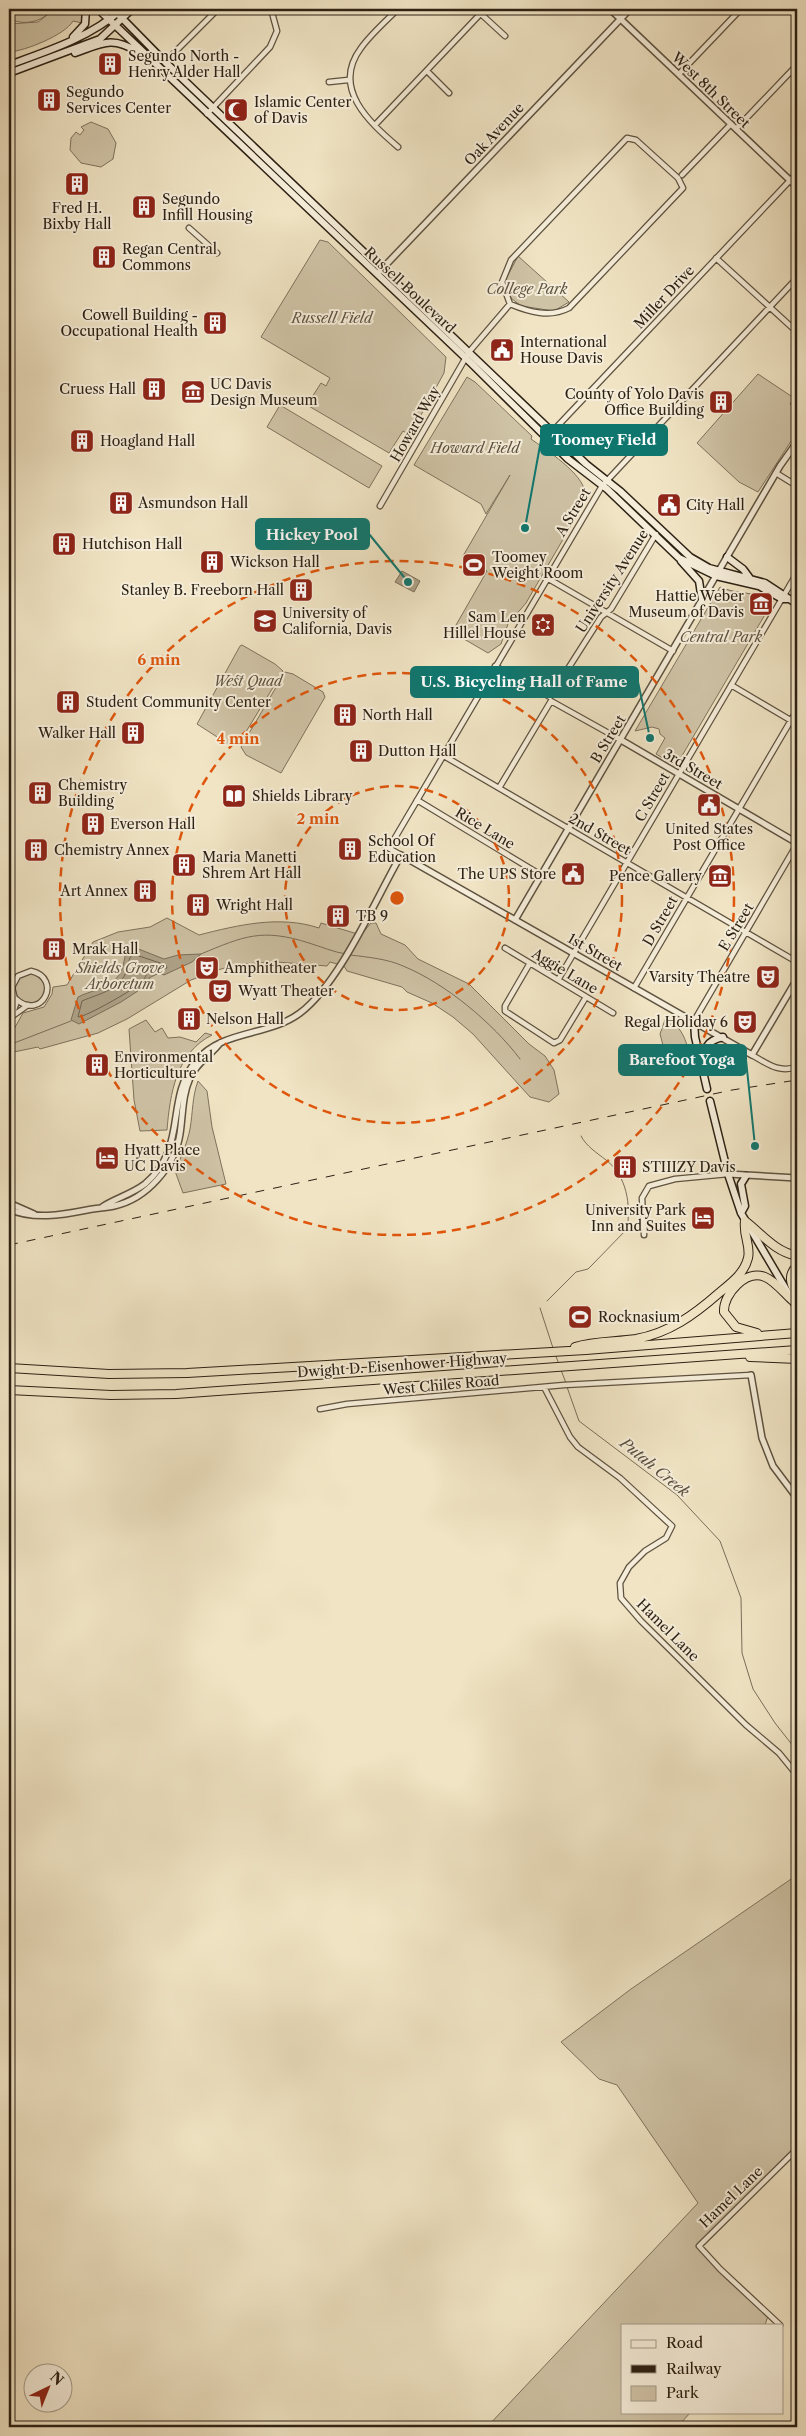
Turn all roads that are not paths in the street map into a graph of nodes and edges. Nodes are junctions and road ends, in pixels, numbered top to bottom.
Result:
1 (86, 9) edge
2 (98, 9) edge
3 (132, 9) edge
4 (218, 9) edge
5 (271, 9) edge
6 (398, 9) edge
7 (485, 9) edge
8 (610, 9) edge
9 (630, 9) edge
10 (741, 9) edge
11 (117, 10) edge
12 (481, 14) junction
13 (122, 19) junction
14 (620, 19) junction
15 (109, 20) junction
16 (115, 26) junction
17 (505, 36) dead end
18 (67, 42) junction
19 (60, 54) junction
20 (148, 58) junction
21 (165, 62) junction
22 (9, 65) edge
23 (797, 65) edge
24 (428, 71) junction
25 (9, 73) edge
26 (679, 74) junction
27 (348, 80) junction
28 (329, 82) dead end
29 (449, 93) dead end
30 (213, 108) junction
31 (207, 114) junction
32 (731, 124) junction
33 (375, 125) junction
34 (736, 129) junction
35 (398, 147) dead end
36 (797, 173) edge
37 (682, 175) dead end
38 (790, 180) junction
39 (797, 187) edge
40 (324, 226) junction
41 (189, 228) dead end
42 (342, 232) junction
43 (217, 253) dead end
44 (716, 258) junction
45 (382, 269) junction
46 (376, 275) junction
47 (797, 278) edge
48 (510, 304) junction
49 (770, 308) junction
50 (797, 332) edge
51 (468, 355) junction
52 (552, 432) junction
53 (546, 438) junction
54 (797, 442) edge
55 (776, 473) junction
56 (604, 483) junction
57 (797, 486) edge
58 (380, 506) dead end
59 (660, 529) junction
60 (655, 535) junction
61 (679, 558) junction
62 (727, 558) junction
63 (797, 573) edge
64 (717, 574) junction
65 (749, 577) junction
66 (547, 578) junction
67 (785, 597) junction
68 (702, 600) junction
69 (797, 604) edge
70 (607, 612) junction
71 (673, 651) junction
72 (495, 666) junction
73 (731, 685) junction
74 (551, 699) junction
75 (797, 710) edge
76 (791, 720) junction
77 (797, 724) edge
78 (620, 740) junction
79 (444, 756) junction
80 (679, 774) junction
81 (499, 788) junction
82 (417, 800) junction
83 (738, 808) junction
84 (568, 829) junction
85 (797, 844) edge
86 (383, 845) dead end
87 (389, 848) junction
88 (401, 855) junction
89 (627, 863) junction
90 (541, 874) junction
91 (687, 897) junction
92 (515, 920) junction
93 (746, 932) junction
94 (505, 948) dead end
95 (574, 953) junction
96 (797, 962) edge
97 (530, 963) junction
98 (797, 979) edge
99 (558, 980) junction
100 (634, 988) junction
101 (586, 997) junction
102 (16, 999) junction
103 (28, 1005) junction
104 (613, 1013) dead end
105 (14, 1015) junction
106 (694, 1022) junction
107 (9, 1024) edge
108 (723, 1037) junction
109 (752, 1055) junction
110 (797, 1067) edge
111 (705, 1078) junction
112 (708, 1089) dead end
113 (710, 1101) dead end
114 (728, 1174) junction
115 (746, 1176) junction
116 (797, 1178) edge
117 (9, 1203) edge
118 (9, 1209) edge
119 (34, 1215) junction
120 (743, 1217) junction
121 (644, 1235) dead end
122 (797, 1256) edge
123 (797, 1266) edge
124 (795, 1297) edge
125 (797, 1308) edge
126 (797, 1333) edge
127 (764, 1335) junction
128 (568, 1350) junction
129 (797, 1350) edge
130 (736, 1354) junction
131 (797, 1359) edge
132 (9, 1368) edge
133 (751, 1375) joint
134 (544, 1387) junction
135 (9, 1390) edge
136 (320, 1409) dead end
137 (797, 1498) edge
138 (797, 1775) edge
139 (797, 2149) edge
140 (779, 2324) edge

1 - 18 main road
2 - 15 main road, Russell Boulevard
3 - 13 main road
4 - 21 street
5 - 30 street
6 - 27 street
7 - 12 street
8 - 14 street, West 8th Street
9 - 14 street, Oak Avenue
10 - 26 street
11 - 13 main road, Russell Boulevard
11 - 15 main road
12 - 17 street
12 - 24 street
13 - 16 main road
13 - 21 main road, Russell Boulevard
14 - 26 street, West 8th Street
14 - 45 street, Oak Avenue
15 - 16 main road, Russell Boulevard
15 - 18 main road
16 - 19 main road
16 - 20 main road, Russell Boulevard
18 - 22 main road
19 - 20 main road
19 - 25 main road
20 - 31 main road, Russell Boulevard
21 - 30 main road, Russell Boulevard
23 - 34 street
24 - 29 street
24 - 33 street
26 - 32 street, West 8th Street
27 - 28 street
27 - 33 street
30 - 31 street
30 - 42 main road, Russell Boulevard
31 - 40 main road, Russell Boulevard
32 - 34 street, West 8th Street
32 - 37 street
33 - 35 street
34 - 38 street, West 8th Street
36 - 38 street, Miller Drive
38 - 39 street, West 8th Street
38 - 44 street, Miller Drive
40 - 42 main road
40 - 46 main road, Russell Boulevard
41 - 43 street
42 - 45 main road, Russell Boulevard
44 - 49 street
44 - 52 street, Miller Drive
45 - 46 street, Oak Avenue
45 - 51 main road, Russell Boulevard
46 - 51 main road, Russell Boulevard
47 - 49 street, A Street
48 - 48 street
48 - 51 street
49 - 50 street
49 - 56 street, A Street
51 - 52 main road, Russell Boulevard
51 - 53 main road, Russell Boulevard
51 - 58 street, Howard Way
52 - 53 street, Miller Drive
52 - 56 main road, Russell Boulevard
53 - 56 main road, Russell Boulevard
54 - 55 street, B Street
55 - 57 street
55 - 62 street, B Street
56 - 59 main road, Russell Boulevard
56 - 60 main road, Russell Boulevard
56 - 66 street, A Street
59 - 60 street, University Avenue
59 - 64 main road, Russell Boulevard
60 - 61 main road, Russell Boulevard
60 - 70 street, University Avenue
61 - 64 main road, Russell Boulevard
61 - 68 main road
62 - 64 street, B Street
62 - 65 main road
63 - 67 street, C Street
64 - 65 main road
64 - 67 main road
64 - 68 street, B Street
65 - 67 main road
66 - 70 street
66 - 72 street, A Street
67 - 69 main road
67 - 73 street, C Street
68 - 71 street, B Street
70 - 71 street
70 - 74 street, University Avenue
71 - 78 street, B Street
72 - 74 street, 3rd Street
72 - 79 street, A Street
73 - 76 street
73 - 80 street, C Street
74 - 78 street, 3rd Street
74 - 81 street, University Avenue
75 - 76 street, D Street
76 - 77 street
76 - 83 street, D Street
78 - 80 street, 3rd Street
78 - 84 street, B Street
79 - 81 street, 2nd Street
79 - 82 street, A Street
80 - 83 street, 3rd Street
80 - 89 street, C Street
81 - 84 street, 2nd Street
82 - 87 street, A Street
82 - 90 street, Rice Lane
83 - 85 street, 3rd Street
83 - 91 street, D Street
84 - 89 street, 2nd Street
84 - 90 street, B Street
85 - 93 street, E Street
86 - 87 street, 1st Street
87 - 88 street, 1st Street
88 - 92 street, 1st Street
88 - 119 street
89 - 91 street, 2nd Street
89 - 95 street, C Street
90 - 92 street, B Street
91 - 93 street, 2nd Street
91 - 100 street, D Street
92 - 95 street, 1st Street
93 - 96 street, 2nd Street
93 - 106 street, E Street
94 - 97 street, Aggie Lane
95 - 99 street, C Street
95 - 100 street, 1st Street
97 - 99 street, Aggie Lane
97 - 101 street
98 - 109 street
99 - 101 street, Aggie Lane
100 - 106 street, 1st Street
101 - 104 street, Aggie Lane
102 - 103 street
102 - 103 street
102 - 105 street
103 - 105 street
105 - 107 street
106 - 108 street, 1st Street
106 - 111 main road
108 - 109 street, 1st Street
108 - 111 main road
109 - 110 street, 1st Street
111 - 112 main road
113 - 114 main road
114 - 115 street
114 - 120 main road
114 - 121 street
115 - 116 street
115 - 120 main road
117 - 119 street
118 - 119 street
120 - 122 highway
120 - 124 main road
120 - 128 highway
123 - 124 highway
124 - 125 main road
124 - 127 highway
126 - 127 highway, Dwight D. Eisenhower Highway
127 - 128 highway, Dwight D. Eisenhower Highway
128 - 132 highway, Dwight D. Eisenhower Highway
129 - 130 highway, Dwight D. Eisenhower Highway
130 - 131 highway
130 - 135 highway, Dwight D. Eisenhower Highway
133 - 134 street, West Chiles Road
133 - 137 street
134 - 136 street, West Chiles Road
134 - 138 street, Hamel Lane
139 - 140 street, Hamel Lane

